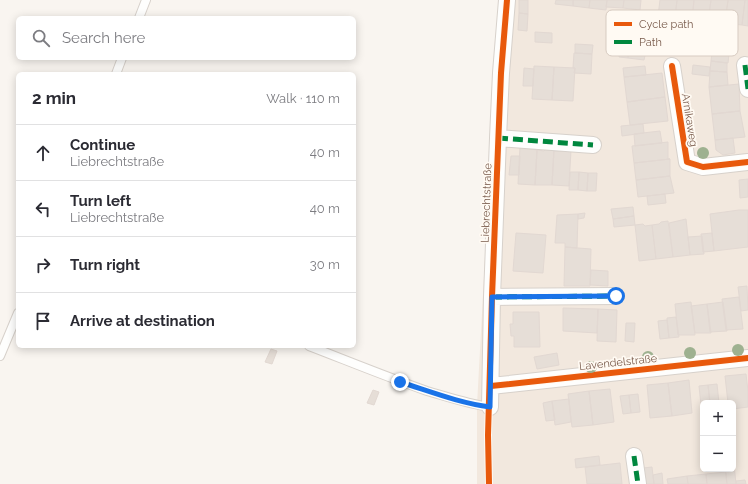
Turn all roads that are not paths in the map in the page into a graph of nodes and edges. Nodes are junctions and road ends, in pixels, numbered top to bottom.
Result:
1 (146, 0) edge
2 (507, 0) edge
3 (140, 16) edge
4 (121, 60) edge
5 (745, 65) dead end
6 (672, 66) dead end
7 (117, 72) edge
8 (748, 90) edge
9 (498, 138) junction
10 (593, 145) dead end
11 (748, 162) edge
12 (616, 296) dead end
13 (492, 297) junction
14 (16, 318) edge
15 (314, 348) edge
16 (0, 356) edge
17 (748, 358) edge
18 (490, 386) junction
19 (490, 407) joint
20 (634, 456) dead end
21 (638, 484) edge

1 - 3 lane
2 - 9 street, Liebrechtstraße
4 - 7 lane
5 - 8 street
6 - 11 street, Arnikaweg
9 - 10 street
9 - 13 street, Liebrechtstraße
12 - 13 street
13 - 18 street, Liebrechtstraße
14 - 16 lane
15 - 19 lane
17 - 18 street, Lavendelstraße
18 - 19 street, Liebrechtstraße
20 - 21 street

